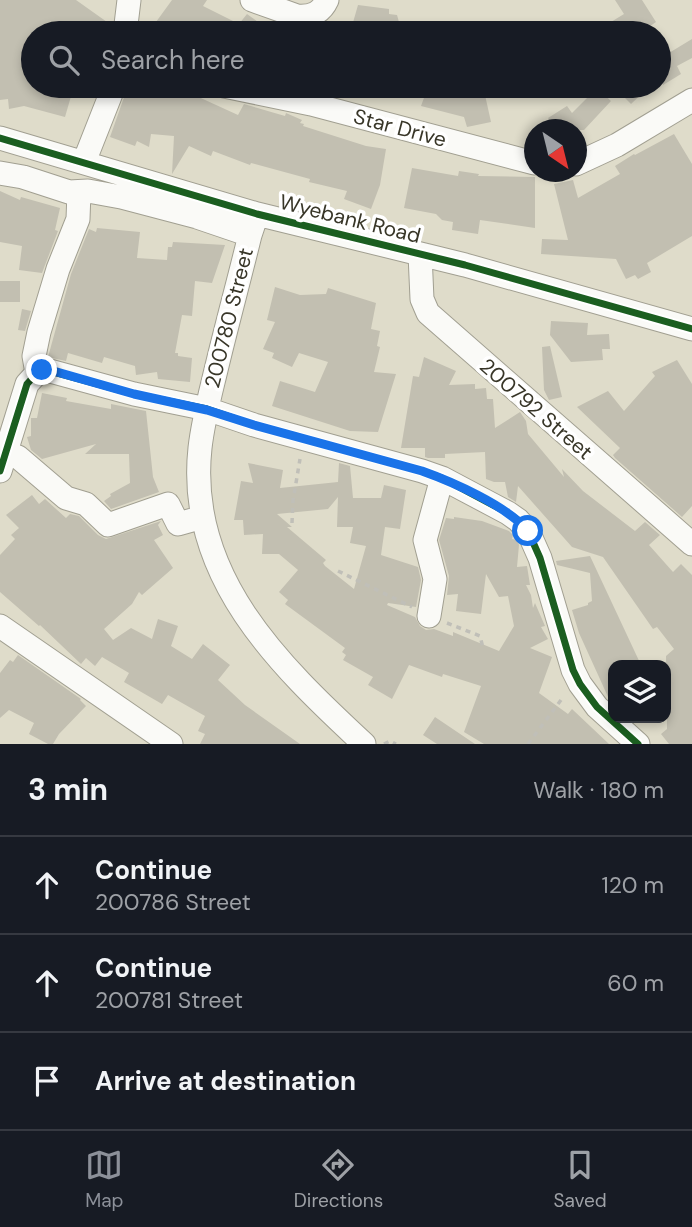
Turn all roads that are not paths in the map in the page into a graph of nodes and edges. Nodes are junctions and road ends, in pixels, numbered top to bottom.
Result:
1 (129, 0) edge
2 (251, 0) edge
3 (327, 0) edge
4 (126, 21) edge
5 (109, 98) edge
6 (282, 98) edge
7 (692, 100) edge
8 (0, 138) edge
9 (587, 159) edge
10 (524, 160) edge
11 (84, 162) junction
12 (0, 173) edge
13 (79, 192) junction
14 (254, 225) junction
15 (420, 254) junction
16 (692, 329) edge
17 (37, 373) junction
18 (207, 410) junction
19 (2, 462) edge
20 (442, 478) junction
21 (203, 517) junction
22 (692, 544) edge
23 (429, 616) road end
24 (0, 625) edge
25 (171, 744) edge
26 (364, 744) edge
27 (638, 744) edge

1 - 4 street
2 - 3 street
5 - 11 street
6 - 10 street, Star Drive
7 - 9 street
8 - 11 street, Wyebank Road
11 - 14 street, Wyebank Road
12 - 13 street
13 - 14 street
13 - 17 street
14 - 15 street, Wyebank Road
14 - 18 street, 200780 Street
15 - 16 street, Wyebank Road
15 - 22 street, 200792 Street
17 - 18 street
17 - 19 street
18 - 20 street
18 - 21 street, 200780 Street
19 - 21 street
20 - 23 street
20 - 27 street
21 - 26 street, 200780 Street
24 - 25 street

